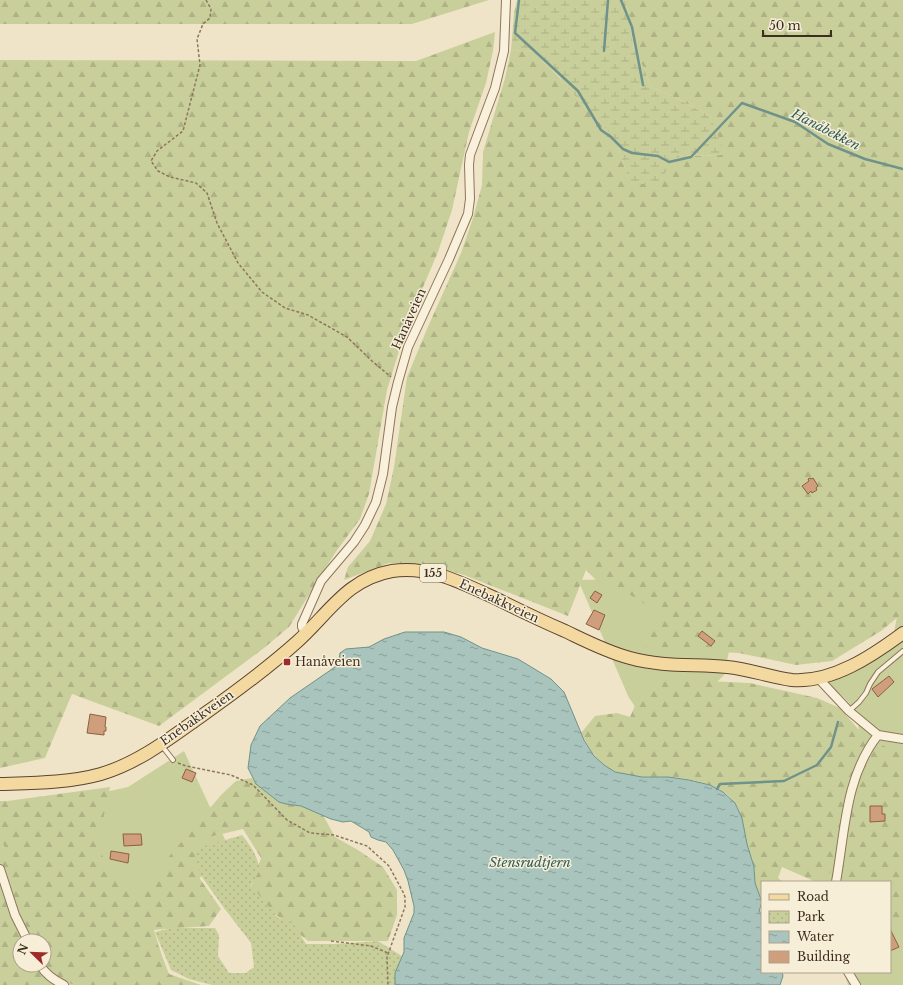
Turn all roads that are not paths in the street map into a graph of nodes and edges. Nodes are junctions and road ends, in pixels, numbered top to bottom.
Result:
1 (506, 0) edge
2 (903, 633) edge
3 (306, 634) junction
4 (903, 651) edge
5 (818, 678) junction
6 (849, 711) junction
7 (878, 736) junction
8 (903, 739) edge
9 (161, 744) junction
10 (173, 760) road end
11 (0, 784) edge
12 (0, 869) edge
13 (836, 881) edge
14 (24, 933) edge
15 (46, 973) edge
16 (849, 973) edge
17 (64, 985) edge
18 (856, 985) edge

1 - 3 street, Hanåveien
2 - 5 main road, Enebakkveien / 155
3 - 5 main road, Enebakkveien / 155
3 - 9 main road, Enebakkveien / 155
4 - 6 lane
5 - 6 street
6 - 7 street
7 - 8 street
7 - 13 street
9 - 10 lane
9 - 11 main road, Enebakkveien / 155
12 - 14 street
15 - 17 street
16 - 18 street

